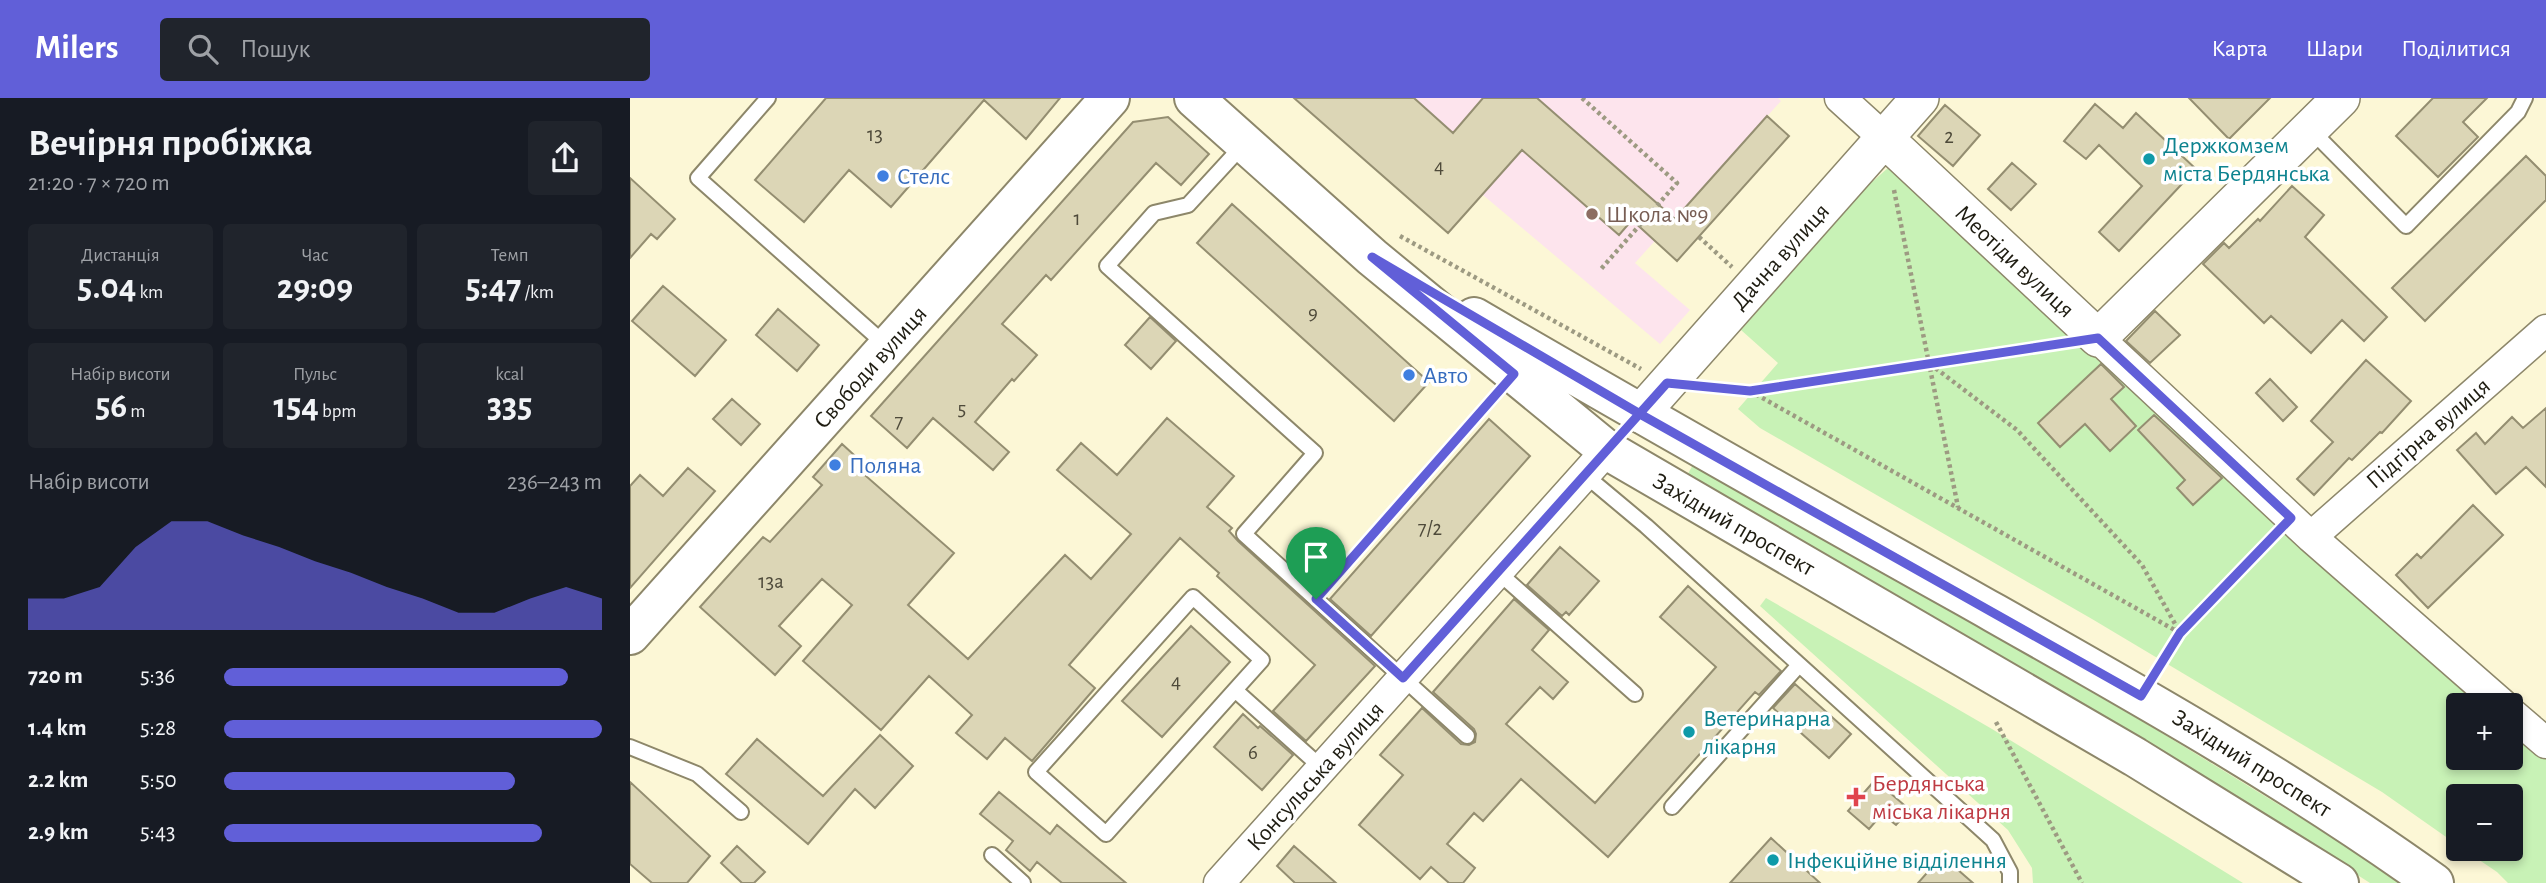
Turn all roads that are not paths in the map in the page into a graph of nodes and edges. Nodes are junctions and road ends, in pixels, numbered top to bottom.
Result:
1 (768, 98) edge
2 (1110, 98) edge
3 (1194, 98) edge
4 (1840, 98) edge
5 (1920, 98) edge
6 (2341, 98) edge
7 (2525, 98) edge
8 (2310, 129) junction
9 (1884, 138) junction
10 (1245, 143) junction
11 (1383, 245) junction
12 (2546, 330) edge
13 (2098, 338) junction
14 (888, 347) junction
15 (1640, 414) junction
16 (1596, 463) junction
17 (2301, 527) junction
18 (1498, 572) junction
19 (630, 635) edge
20 (1799, 665) junction
21 (1403, 678) junction
22 (1235, 690) junction
23 (2488, 693) edge
24 (1635, 695) dead end
25 (2523, 723) edge
26 (1467, 736) dead end
27 (2546, 743) edge
28 (630, 747) edge
29 (1322, 768) junction
30 (1672, 807) dead end
31 (741, 812) dead end
32 (992, 855) dead end
33 (1023, 883) edge
34 (1219, 883) edge
35 (2010, 883) edge
36 (2339, 883) edge
37 (2434, 883) edge

1 - 14 lane
2 - 14 main road, Свободи вулиця
3 - 10 main road, Західний проспект
4 - 9 street, Меотіди вулиця
5 - 9 street, Дачна вулиця
6 - 8 street
7 - 8 lane
8 - 13 street
9 - 13 street, Меотіди вулиця
9 - 15 street, Дачна вулиця
10 - 11 main road, Західний проспект
10 - 21 lane
11 - 15 main road, Західний проспект
11 - 16 main road, Західний проспект
12 - 17 street, Підгірна вулиця
13 - 17 street, Меотіди вулиця
14 - 19 main road, Свободи вулиця
15 - 16 main road
15 - 37 main road, Західний проспект
16 - 18 street, Консульська вулиця
16 - 20 lane
16 - 36 main road, Західний проспект
17 - 23 street, Меотіди вулиця
18 - 21 street, Консульська вулиця
18 - 24 lane
20 - 30 lane
20 - 35 lane
21 - 26 lane
21 - 29 street, Консульська вулиця
22 - 22 lane
22 - 29 lane
25 - 27 street
28 - 31 lane
29 - 34 street, Консульська вулиця
32 - 33 lane

